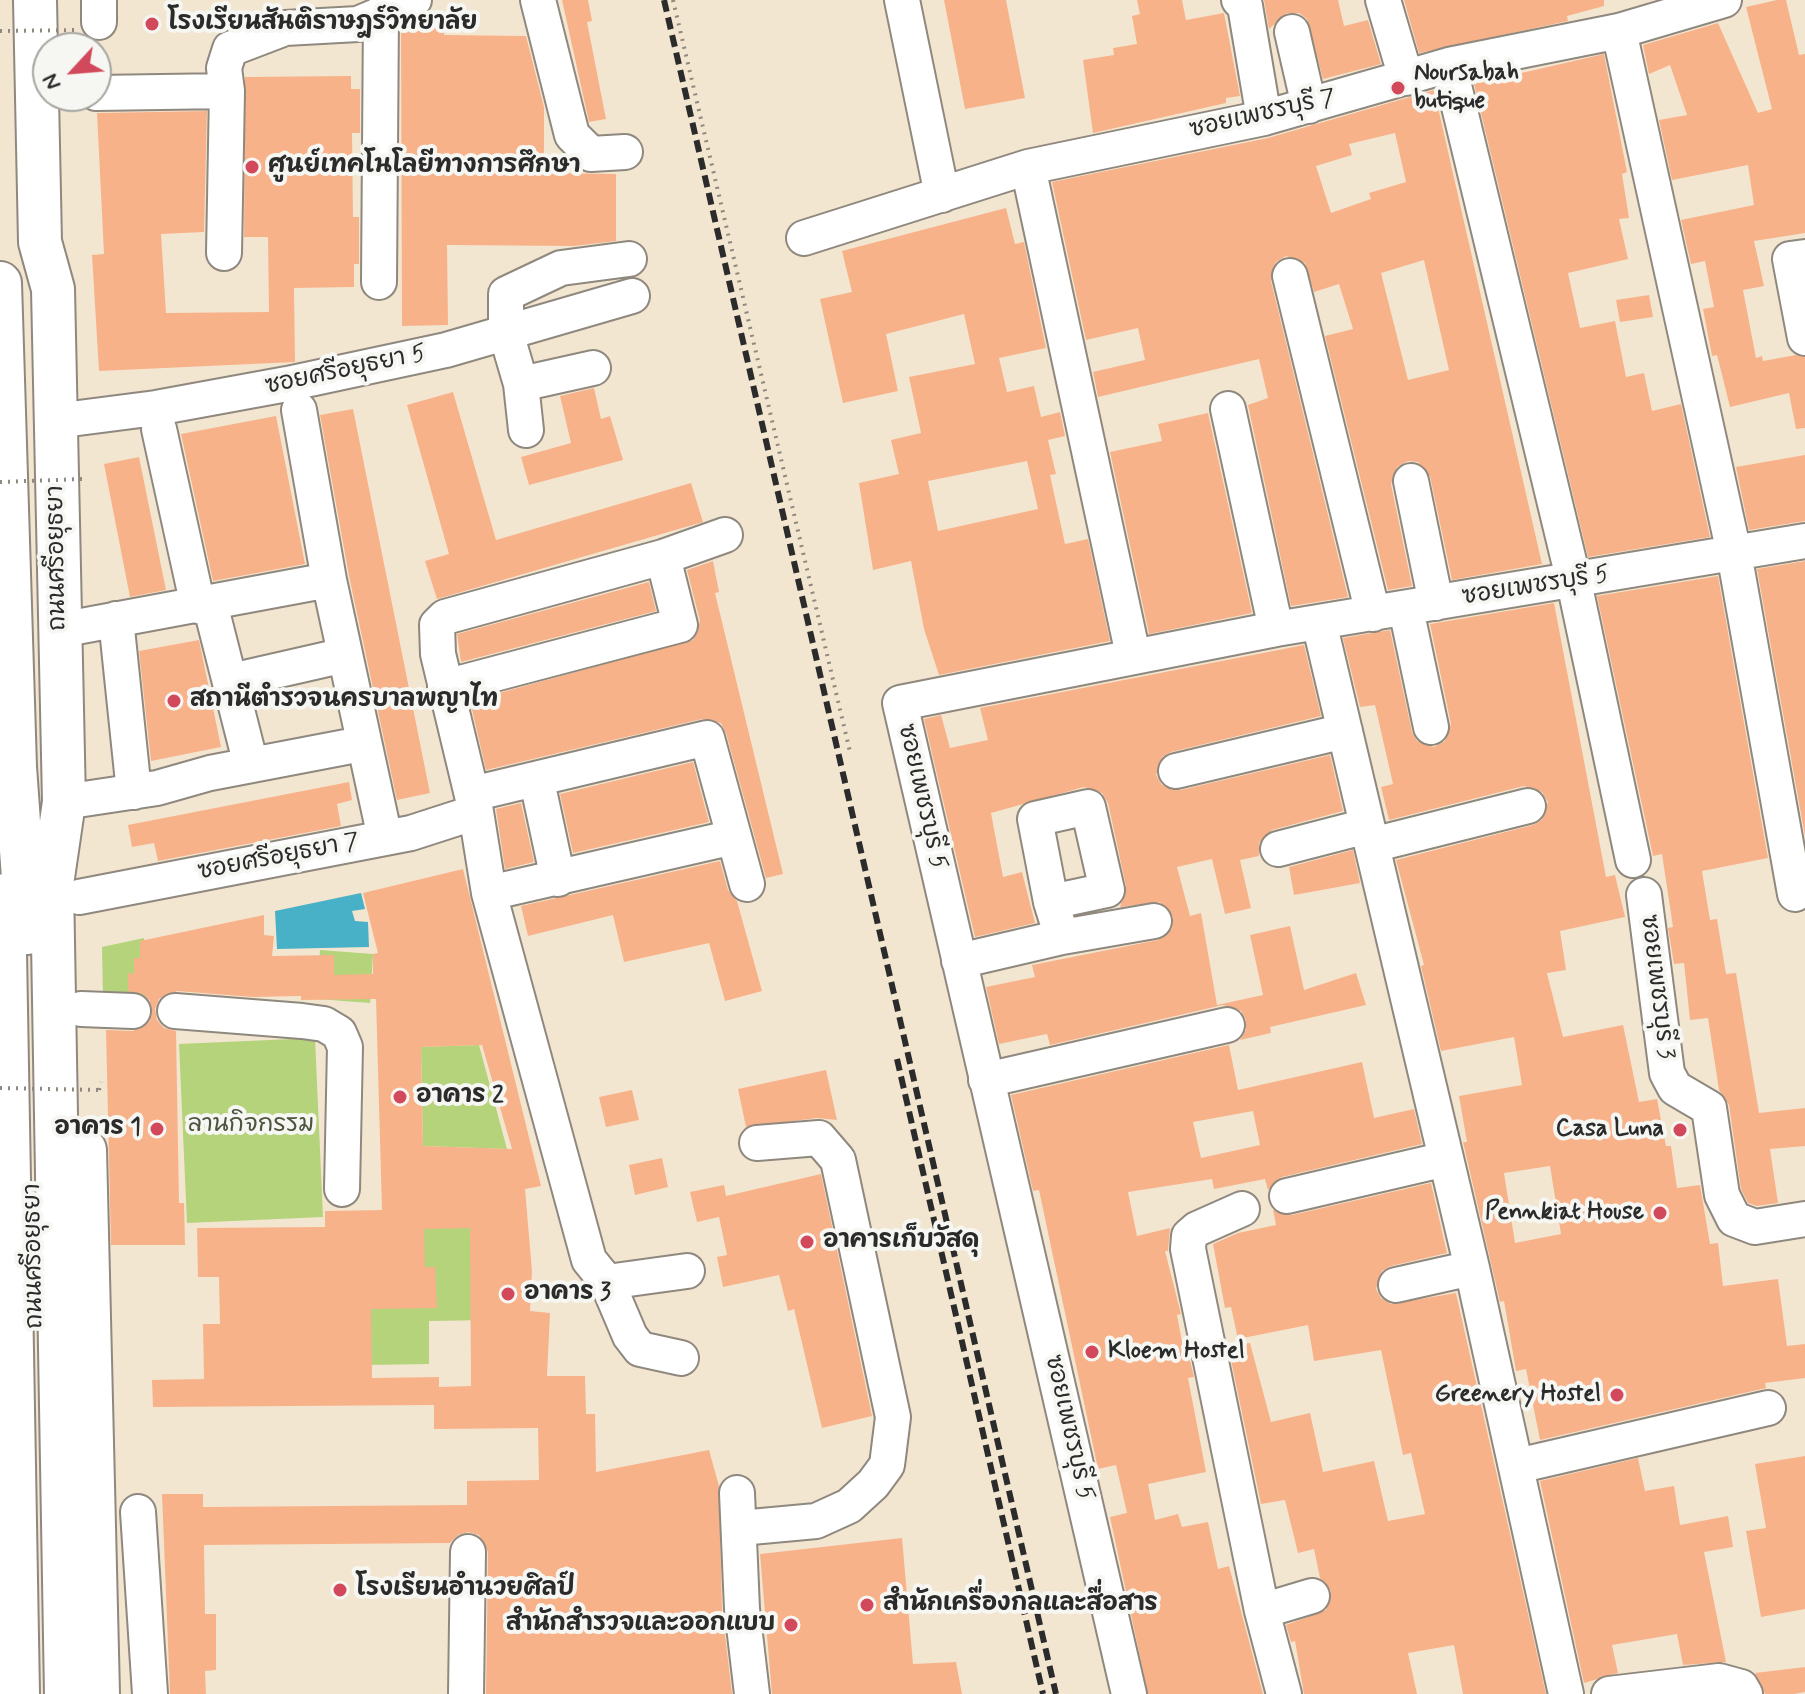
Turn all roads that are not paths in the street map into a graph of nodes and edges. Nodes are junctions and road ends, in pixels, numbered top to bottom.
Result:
1 (10, 0) edge
2 (35, 0) edge
3 (414, 0) edge
4 (538, 0) edge
5 (902, 0) edge
6 (1239, 0) edge
7 (1383, 0) edge
8 (1724, 0) edge
9 (381, 13) junction
10 (1619, 31) junction
11 (1292, 32) dead end
12 (1449, 65) junction
13 (1406, 78) junction
14 (227, 91) junction
15 (112, 95) edge
16 (1309, 106) junction
17 (74, 112) edge
18 (1264, 118) junction
19 (625, 152) dead end
20 (1028, 167) junction
21 (942, 195) junction
22 (804, 238) dead end
23 (224, 253) dead end
24 (1805, 257) edge
25 (629, 259) dead end
26 (1290, 276) dead end
27 (379, 282) dead end
28 (0, 285) edge
29 (53, 289) junction
30 (632, 296) dead end
31 (506, 333) junction
32 (1805, 338) edge
33 (593, 368) dead end
34 (521, 384) junction
35 (1228, 409) dead end
36 (299, 410) dead end
37 (55, 421) junction
38 (159, 429) dead end
39 (526, 430) dead end
40 (2, 461) edge
41 (1411, 481) dead end
42 (725, 535) dead end
43 (1805, 541) edge
44 (1734, 553) junction
45 (663, 557) junction
46 (329, 580) junction
47 (1574, 582) junction
48 (204, 605) junction
49 (1405, 609) junction
50 (5, 617) edge
51 (116, 619) junction
52 (1319, 622) junction
53 (1276, 629) junction
54 (60, 630) junction
55 (1133, 655) junction
56 (332, 658) dead end
57 (231, 681) junction
58 (445, 687) junction
59 (1431, 727) dead end
60 (1345, 731) junction
61 (346, 747) dead end
62 (251, 765) junction
63 (1176, 771) dead end
64 (537, 781) junction
65 (134, 792) junction
66 (474, 803) junction
67 (1528, 806) dead end
68 (64, 814) junction
69 (18, 819) junction
70 (1370, 836) junction
71 (734, 837) junction
72 (385, 838) junction
73 (1278, 849) dead end
74 (1633, 860) dead end
75 (558, 879) junction
76 (747, 884) dead end
77 (489, 893) junction
78 (1795, 894) dead end
79 (1644, 895) dead end
80 (79, 897) junction
81 (1051, 902) dead end
82 (1154, 921) dead end
83 (1062, 937) junction
84 (959, 961) junction
85 (81, 1009) junction
86 (133, 1011) dead end
87 (175, 1011) dead end
88 (1227, 1025) dead end
89 (986, 1080) junction
90 (757, 1143) dead end
91 (1446, 1159) junction
92 (342, 1189) dead end
93 (1287, 1196) dead end
94 (1242, 1209) dead end
95 (1805, 1219) edge
96 (5, 1254) edge
97 (1472, 1268) junction
98 (687, 1271) dead end
99 (607, 1282) junction
100 (1396, 1285) dead end
101 (681, 1358) dead end
102 (1768, 1408) dead end
103 (1517, 1466) junction
104 (737, 1493) dead end
105 (138, 1512) dead end
106 (740, 1528) junction
107 (7, 1533) edge
108 (468, 1552) dead end
109 (1312, 1596) dead end
110 (1262, 1611) junction
111 (18, 1694) edge
112 (44, 1694) edge
113 (66, 1694) edge
114 (98, 1694) edge
115 (150, 1694) edge
116 (466, 1694) edge
117 (752, 1694) edge
118 (1129, 1694) edge
119 (1284, 1694) edge
120 (1566, 1694) edge
121 (1609, 1694) edge
122 (1745, 1694) edge

1 - 28 main road, ถนนศรีอยุธยา
2 - 29 main road, ถนนศรีอยุธยา
3 - 9 street
4 - 19 street
5 - 21 street
6 - 18 street
7 - 13 street
8 - 10 street, ซอยเพชรบุรี 7
9 - 14 street
9 - 27 street
10 - 12 street, ซอยเพชรบุรี 7
10 - 44 street
11 - 16 street
12 - 13 street, ซอยเพชรบุรี 7
12 - 47 street
13 - 16 street, ซอยเพชรบุรี 7
14 - 15 street
14 - 23 street
16 - 18 street, ซอยเพชรบุรี 7
17 - 29 main road, ถนนศรีอยุธยา
18 - 20 street, ซอยเพชรบุรี 7
20 - 21 street, ซอยเพชรบุรี 7
20 - 55 street
21 - 22 street, ซอยเพชรบุรี 7
24 - 32 street
25 - 31 street
26 - 49 street
28 - 40 main road, ถนนศรีอยุธยา
29 - 37 main road, ถนนศรีอยุธยา
30 - 31 street, ซอยศรีอยุธยา 5
31 - 34 street
31 - 37 street, ซอยศรีอยุธยา 5
33 - 34 street
34 - 39 street
35 - 53 street
36 - 46 street
37 - 54 main road, ถนนศรีอยุธยา
38 - 48 street
40 - 50 main road, ถนนศรีอยุธยา
41 - 49 street
42 - 45 street
43 - 44 street, ซอยเพชรบุรี 5
44 - 47 street, ซอยเพชรบุรี 5
44 - 78 street
45 - 58 street
45 - 58 street
46 - 48 street
46 - 72 street
47 - 49 street, ซอยเพชรบุรี 5
47 - 74 street
48 - 51 street
48 - 57 street
49 - 52 street, ซอยเพชรบุรี 5
49 - 59 street
50 - 69 main road, ถนนศรีอยุธยา
51 - 54 street
51 - 65 street
52 - 53 street, ซอยเพชรบุรี 5
52 - 60 street
53 - 55 street, ซอยเพชรบุรี 5
54 - 68 main road, ถนนศรีอยุธยา
55 - 84 street, ซอยเพชรบุรี 5
56 - 57 street
57 - 62 street
58 - 66 street
60 - 63 street
60 - 70 street
61 - 62 street
62 - 65 street
64 - 66 street, ซอยศรีอยุธยา 7
64 - 71 street, ซอยศรีอยุธยา 7
64 - 75 street
65 - 68 street
66 - 72 street, ซอยศรีอยุธยา 7
66 - 77 street
67 - 70 street
68 - 80 main road, ถนนศรีอยุธยา
68 - 113 main road, ถนนศรีอยุธยา
69 - 96 main road, ถนนศรีอยุธยา
69 - 112 main road, ถนนศรีอยุธยา
70 - 73 street
70 - 91 street
71 - 75 street
71 - 76 street
72 - 80 street, ซอยศรีอยุธยา 7
75 - 77 street
77 - 99 street
79 - 95 street, ซอยเพชรบุรี 3
80 - 85 main road, ถนนศรีอยุธยา
81 - 83 street
82 - 83 street
83 - 84 street
84 - 89 street, ซอยเพชรบุรี 5
85 - 86 street
85 - 114 main road, ถนนศรีอยุธยา
87 - 92 street
88 - 89 street
89 - 118 street, ซอยเพชรบุรี 5
90 - 106 street
91 - 93 street
91 - 97 street
94 - 110 street
96 - 107 main road, ถนนศรีอยุธยา
97 - 100 street
97 - 103 street
98 - 99 street
99 - 101 street
102 - 103 street
103 - 120 street
104 - 106 street
105 - 115 street
106 - 117 street
107 - 111 main road, ถนนศรีอยุธยา
108 - 116 street
109 - 110 street
110 - 119 street
121 - 122 street

